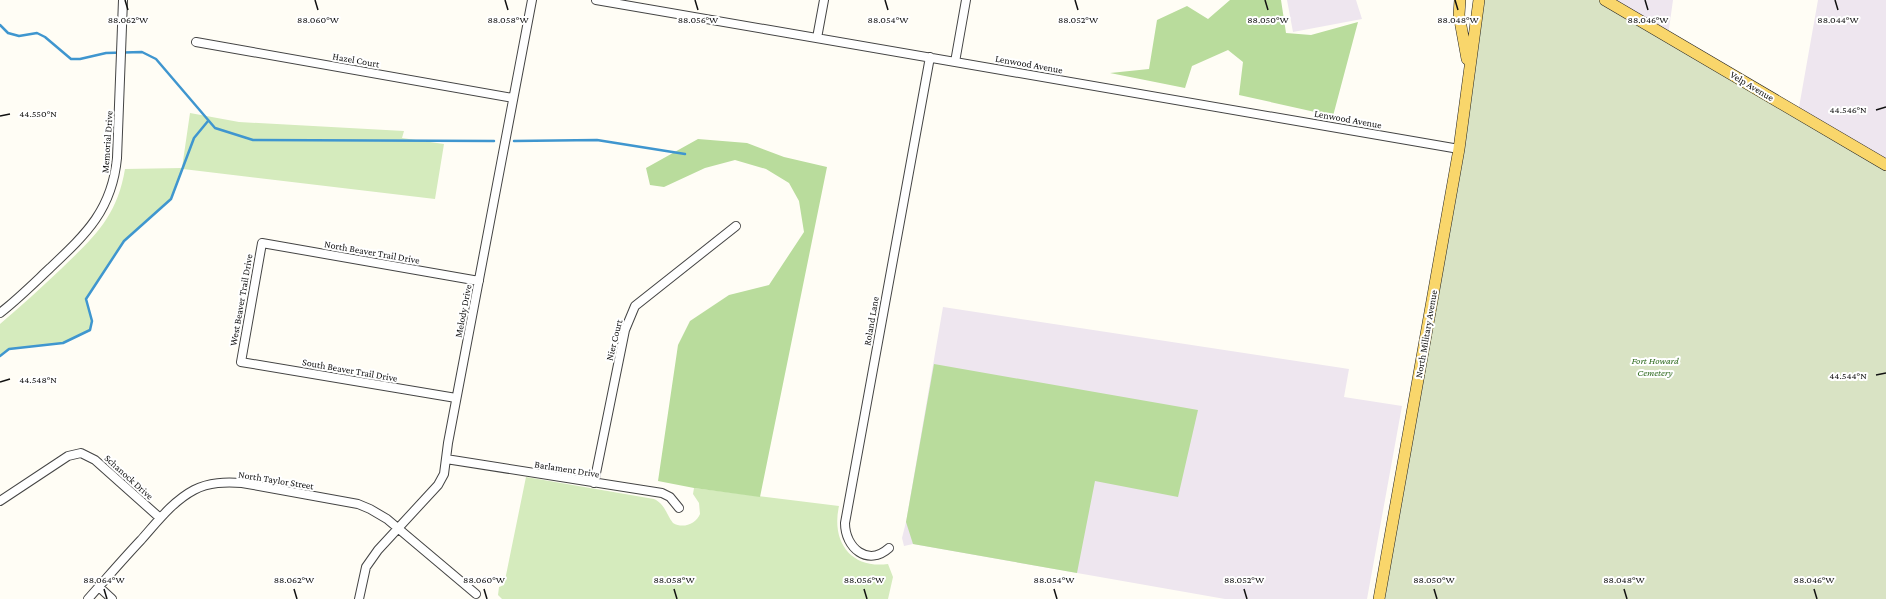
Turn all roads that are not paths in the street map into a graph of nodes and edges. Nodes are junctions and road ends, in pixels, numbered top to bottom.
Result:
1 (123, 0) edge
2 (532, 0) edge
3 (596, 0) edge
4 (824, 0) edge
5 (966, 0) edge
6 (1460, 0) edge
7 (1479, 0) edge
8 (1598, 0) edge
9 (1605, 0) edge
10 (1617, 6) junction
11 (817, 38) junction
12 (196, 42) dead end
13 (930, 57) junction
14 (955, 62) junction
15 (1468, 69) junction
16 (513, 98) junction
17 (1459, 149) junction
18 (1886, 165) edge
19 (736, 226) dead end
20 (262, 242) joint
21 (479, 281) junction
22 (0, 313) edge
23 (241, 362) joint
24 (456, 398) junction
25 (446, 459) junction
26 (594, 484) junction
27 (0, 501) edge
28 (679, 508) dead end
29 (160, 518) junction
30 (397, 528) junction
31 (889, 548) dead end
32 (99, 587) junction
33 (476, 594) dead end
34 (88, 599) edge
35 (112, 599) edge
36 (359, 599) edge
37 (1379, 599) edge

1 - 22 street, Memorial Drive
2 - 16 street, Melody Drive
3 - 11 street, Lenwood Avenue
4 - 11 street
5 - 14 street
6 - 15 main road, North Military Avenue
7 - 15 main road, North Military Avenue
8 - 10 main road, Velp Avenue
9 - 10 main road, Velp Avenue
10 - 18 main road, Velp Avenue
11 - 13 street, Lenwood Avenue
12 - 16 street, Hazel Court
13 - 14 street, Lenwood Avenue
13 - 31 street, Roland Lane
14 - 17 street, Lenwood Avenue
15 - 17 main road, North Military Avenue
16 - 21 street, Melody Drive
17 - 37 main road, North Military Avenue
19 - 26 street, Nier Court
20 - 21 street, North Beaver Trail Drive
20 - 23 street, West Beaver Trail Drive
21 - 24 street, Melody Drive
23 - 24 street, South Beaver Trail Drive
24 - 25 street, Melody Drive
25 - 26 street, Barlament Drive
25 - 30 street, Melody Drive
26 - 28 street, Barlament Drive
27 - 29 street, Schanock Drive
29 - 30 street, North Taylor Street
29 - 32 street, North Taylor Street
30 - 33 street, North Taylor Street
30 - 36 street, Melody Drive
32 - 34 street, North Taylor Street
32 - 35 street

